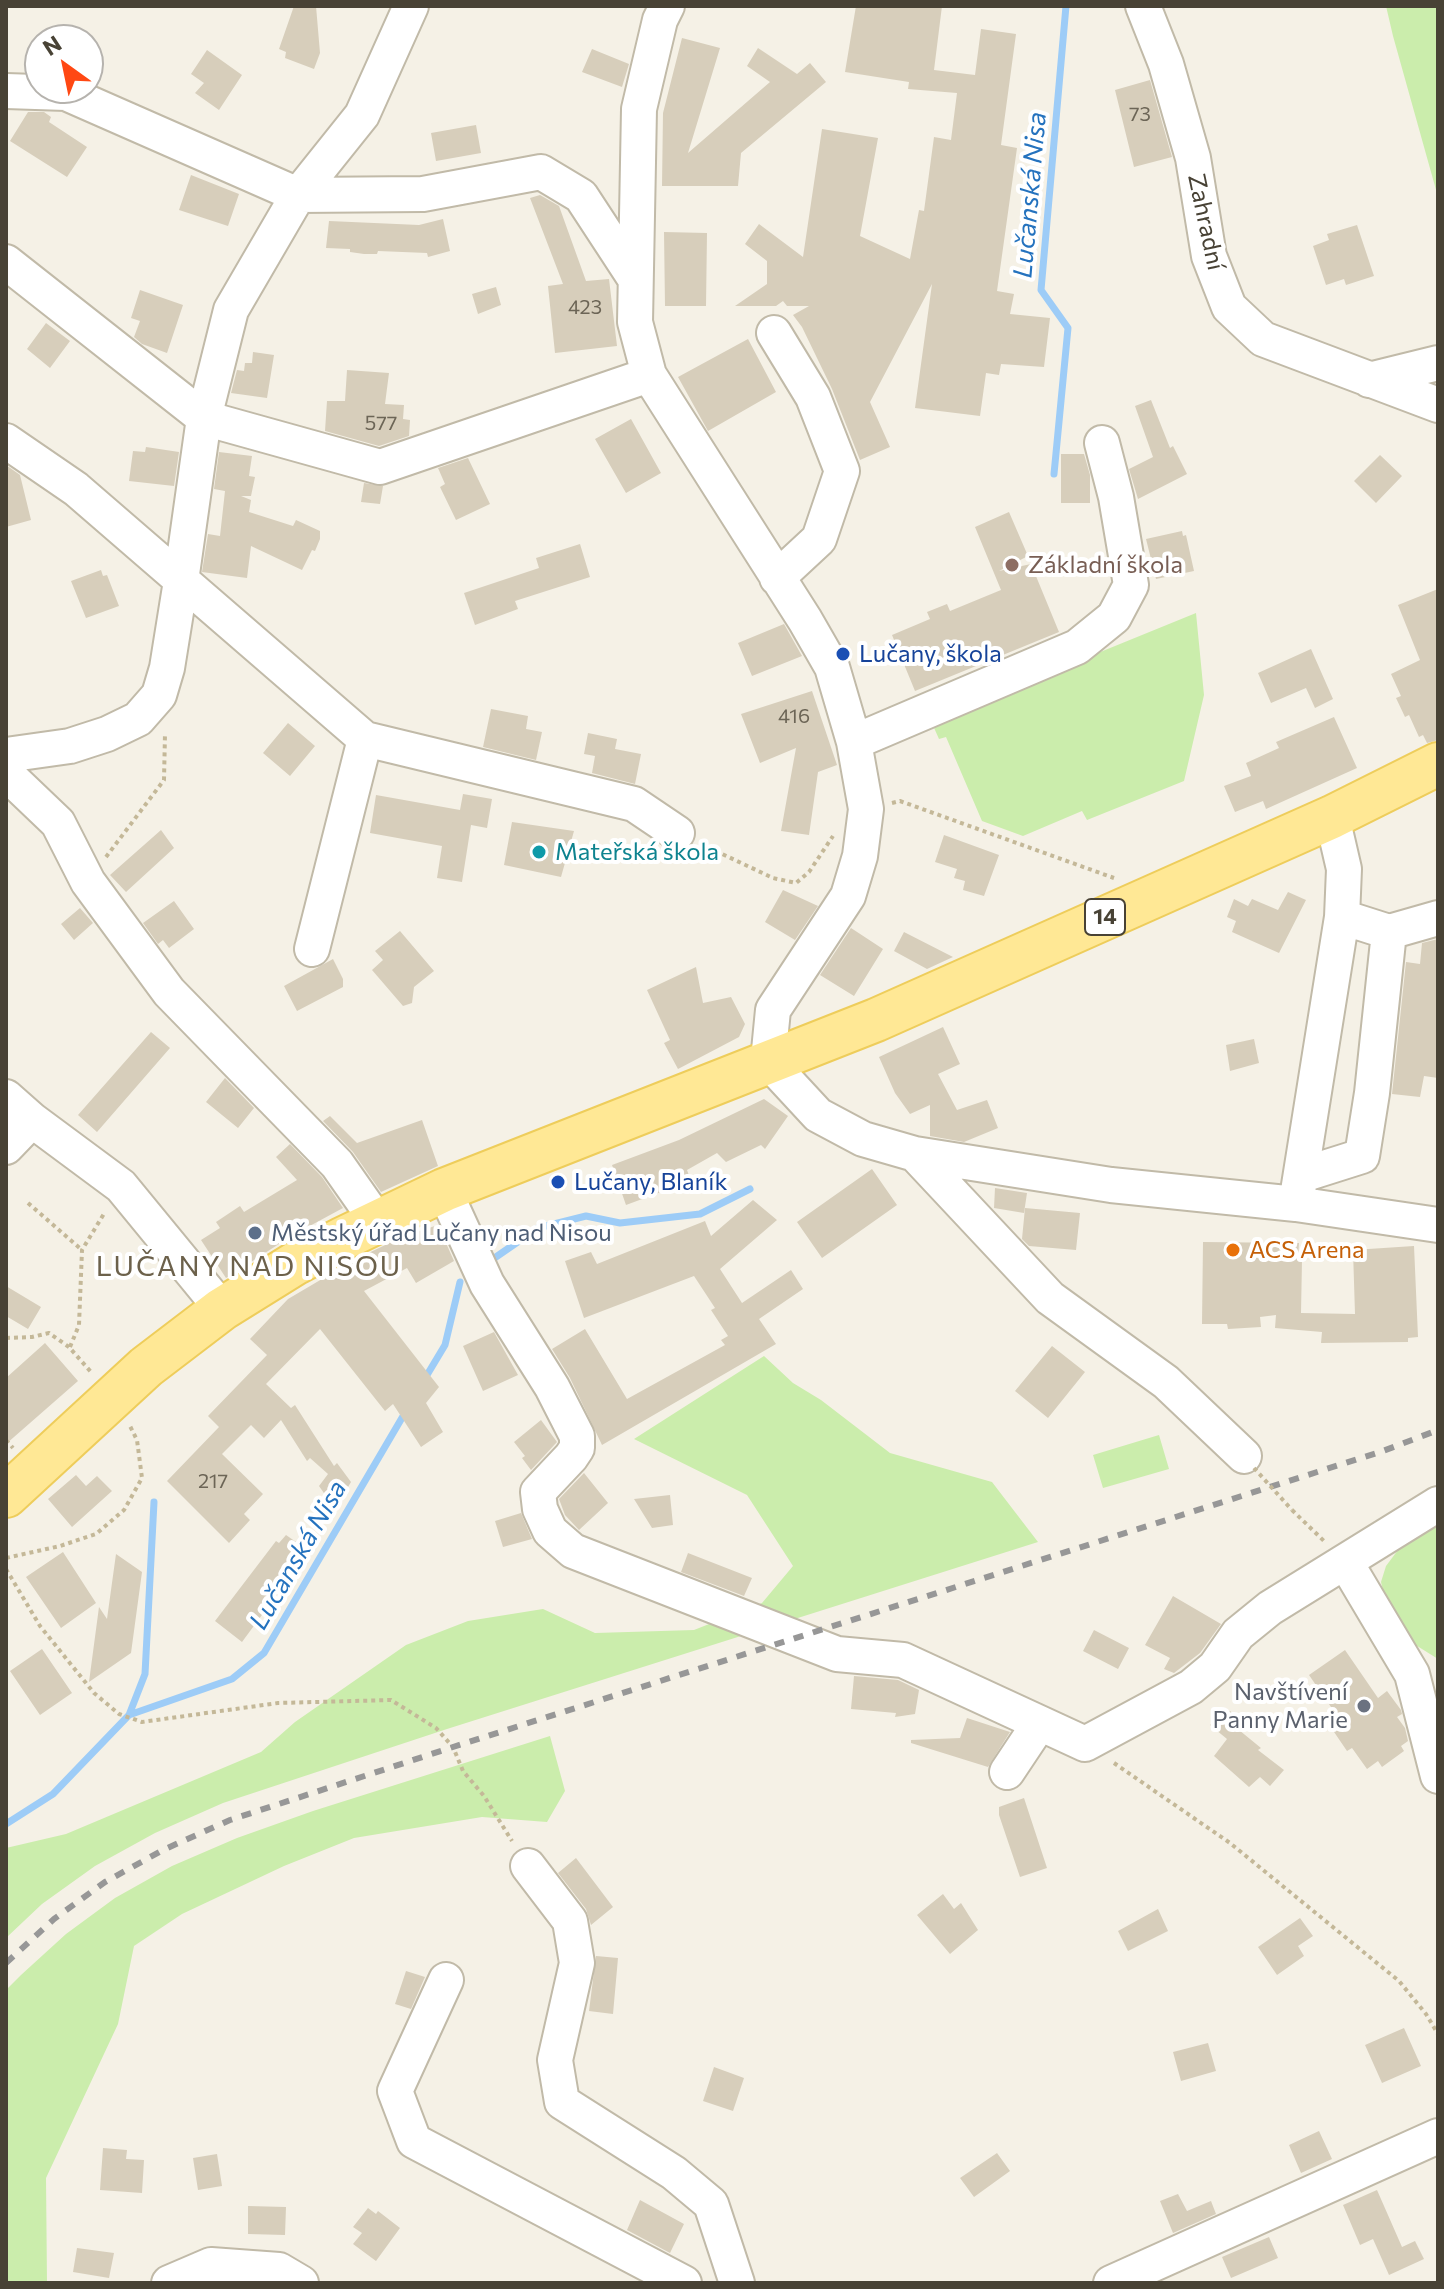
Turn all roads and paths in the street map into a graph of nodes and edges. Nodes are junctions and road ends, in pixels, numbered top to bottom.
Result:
1 (411, 6) edge
2 (667, 6) edge
3 (1143, 6) edge
4 (6, 91) edge
5 (298, 195) junction
6 (6, 262) edge
7 (634, 277) junction
8 (774, 333) dead end
9 (1438, 363) edge
10 (649, 375) junction
11 (1369, 380) junction
12 (1438, 405) edge
13 (204, 418) junction
14 (6, 441) edge
15 (1102, 443) dead end
16 (777, 578) junction
17 (181, 581) junction
18 (166, 732) dead end
19 (365, 739) junction
20 (854, 742) junction
21 (6, 755) edge
22 (1438, 764) edge
23 (6, 778) edge
24 (866, 809) junction
25 (1332, 817) junction
26 (677, 833) joint
27 (88, 882) junction
28 (1152, 896) junction
29 (1342, 917) junction
30 (1438, 918) edge
31 (1389, 932) junction
32 (312, 949) dead end
33 (768, 1061) junction
34 (6, 1097) edge
35 (32, 1120) junction
36 (6, 1147) edge
37 (915, 1154) junction
38 (121, 1186) junction
39 (444, 1190) junction
40 (1299, 1190) junction
41 (28, 1203) dead end
42 (377, 1221) junction
43 (1438, 1225) edge
44 (82, 1250) junction
45 (222, 1309) junction
46 (6, 1338) edge
47 (69, 1347) junction
48 (112, 1398) junction
49 (1249, 1462) joint
50 (6, 1496) edge
51 (1438, 1504) edge
52 (6, 1558) edge
53 (1346, 1563) junction
54 (6, 1569) edge
55 (1427, 1684) edge
56 (1039, 1724) junction
57 (1085, 1744) junction
58 (1007, 1772) dead end
59 (1438, 1776) edge
60 (528, 1866) joint
61 (446, 1980) dead end
62 (1438, 2034) edge
63 (1438, 2136) edge
64 (169, 2283) edge
65 (301, 2283) edge
66 (684, 2283) edge
67 (737, 2283) edge
68 (1111, 2283) edge

1 - 5 street
2 - 7 street
3 - 11 street, Zahradní
4 - 5 street
5 - 7 street
5 - 13 street
6 - 13 street
7 - 10 street
8 - 16 street
9 - 11 street
10 - 13 street
10 - 16 street
11 - 12 street, Zahradní
13 - 17 street
14 - 17 street
15 - 20 street
16 - 20 street
17 - 19 street
17 - 21 street
18 - 27 path
19 - 26 street
19 - 32 street
20 - 24 street
22 - 25 main road, 14
23 - 27 street
24 - 26 path
24 - 28 path
24 - 33 street
25 - 28 main road, 14
25 - 29 street
27 - 42 street
28 - 33 main road, 14
29 - 31 street
29 - 40 street
30 - 31 street
31 - 40 street
33 - 37 street
33 - 39 main road, 14
34 - 35 street
35 - 36 street
35 - 38 street
37 - 40 street
37 - 49 street
38 - 44 path
38 - 45 street
39 - 42 main road, 14
39 - 56 street
40 - 43 street
41 - 44 path
42 - 45 main road, 14
44 - 47 path
45 - 48 main road, 14
46 - 47 path
47 - 48 path
48 - 50 main road, 14
48 - 52 path
49 - 53 path, bridge
51 - 53 street
53 - 55 street
53 - 57 street
54 - 60 path
55 - 59 street
56 - 57 street
56 - 58 street
57 - 62 path
60 - 67 street
61 - 66 street
63 - 68 street
64 - 65 street

